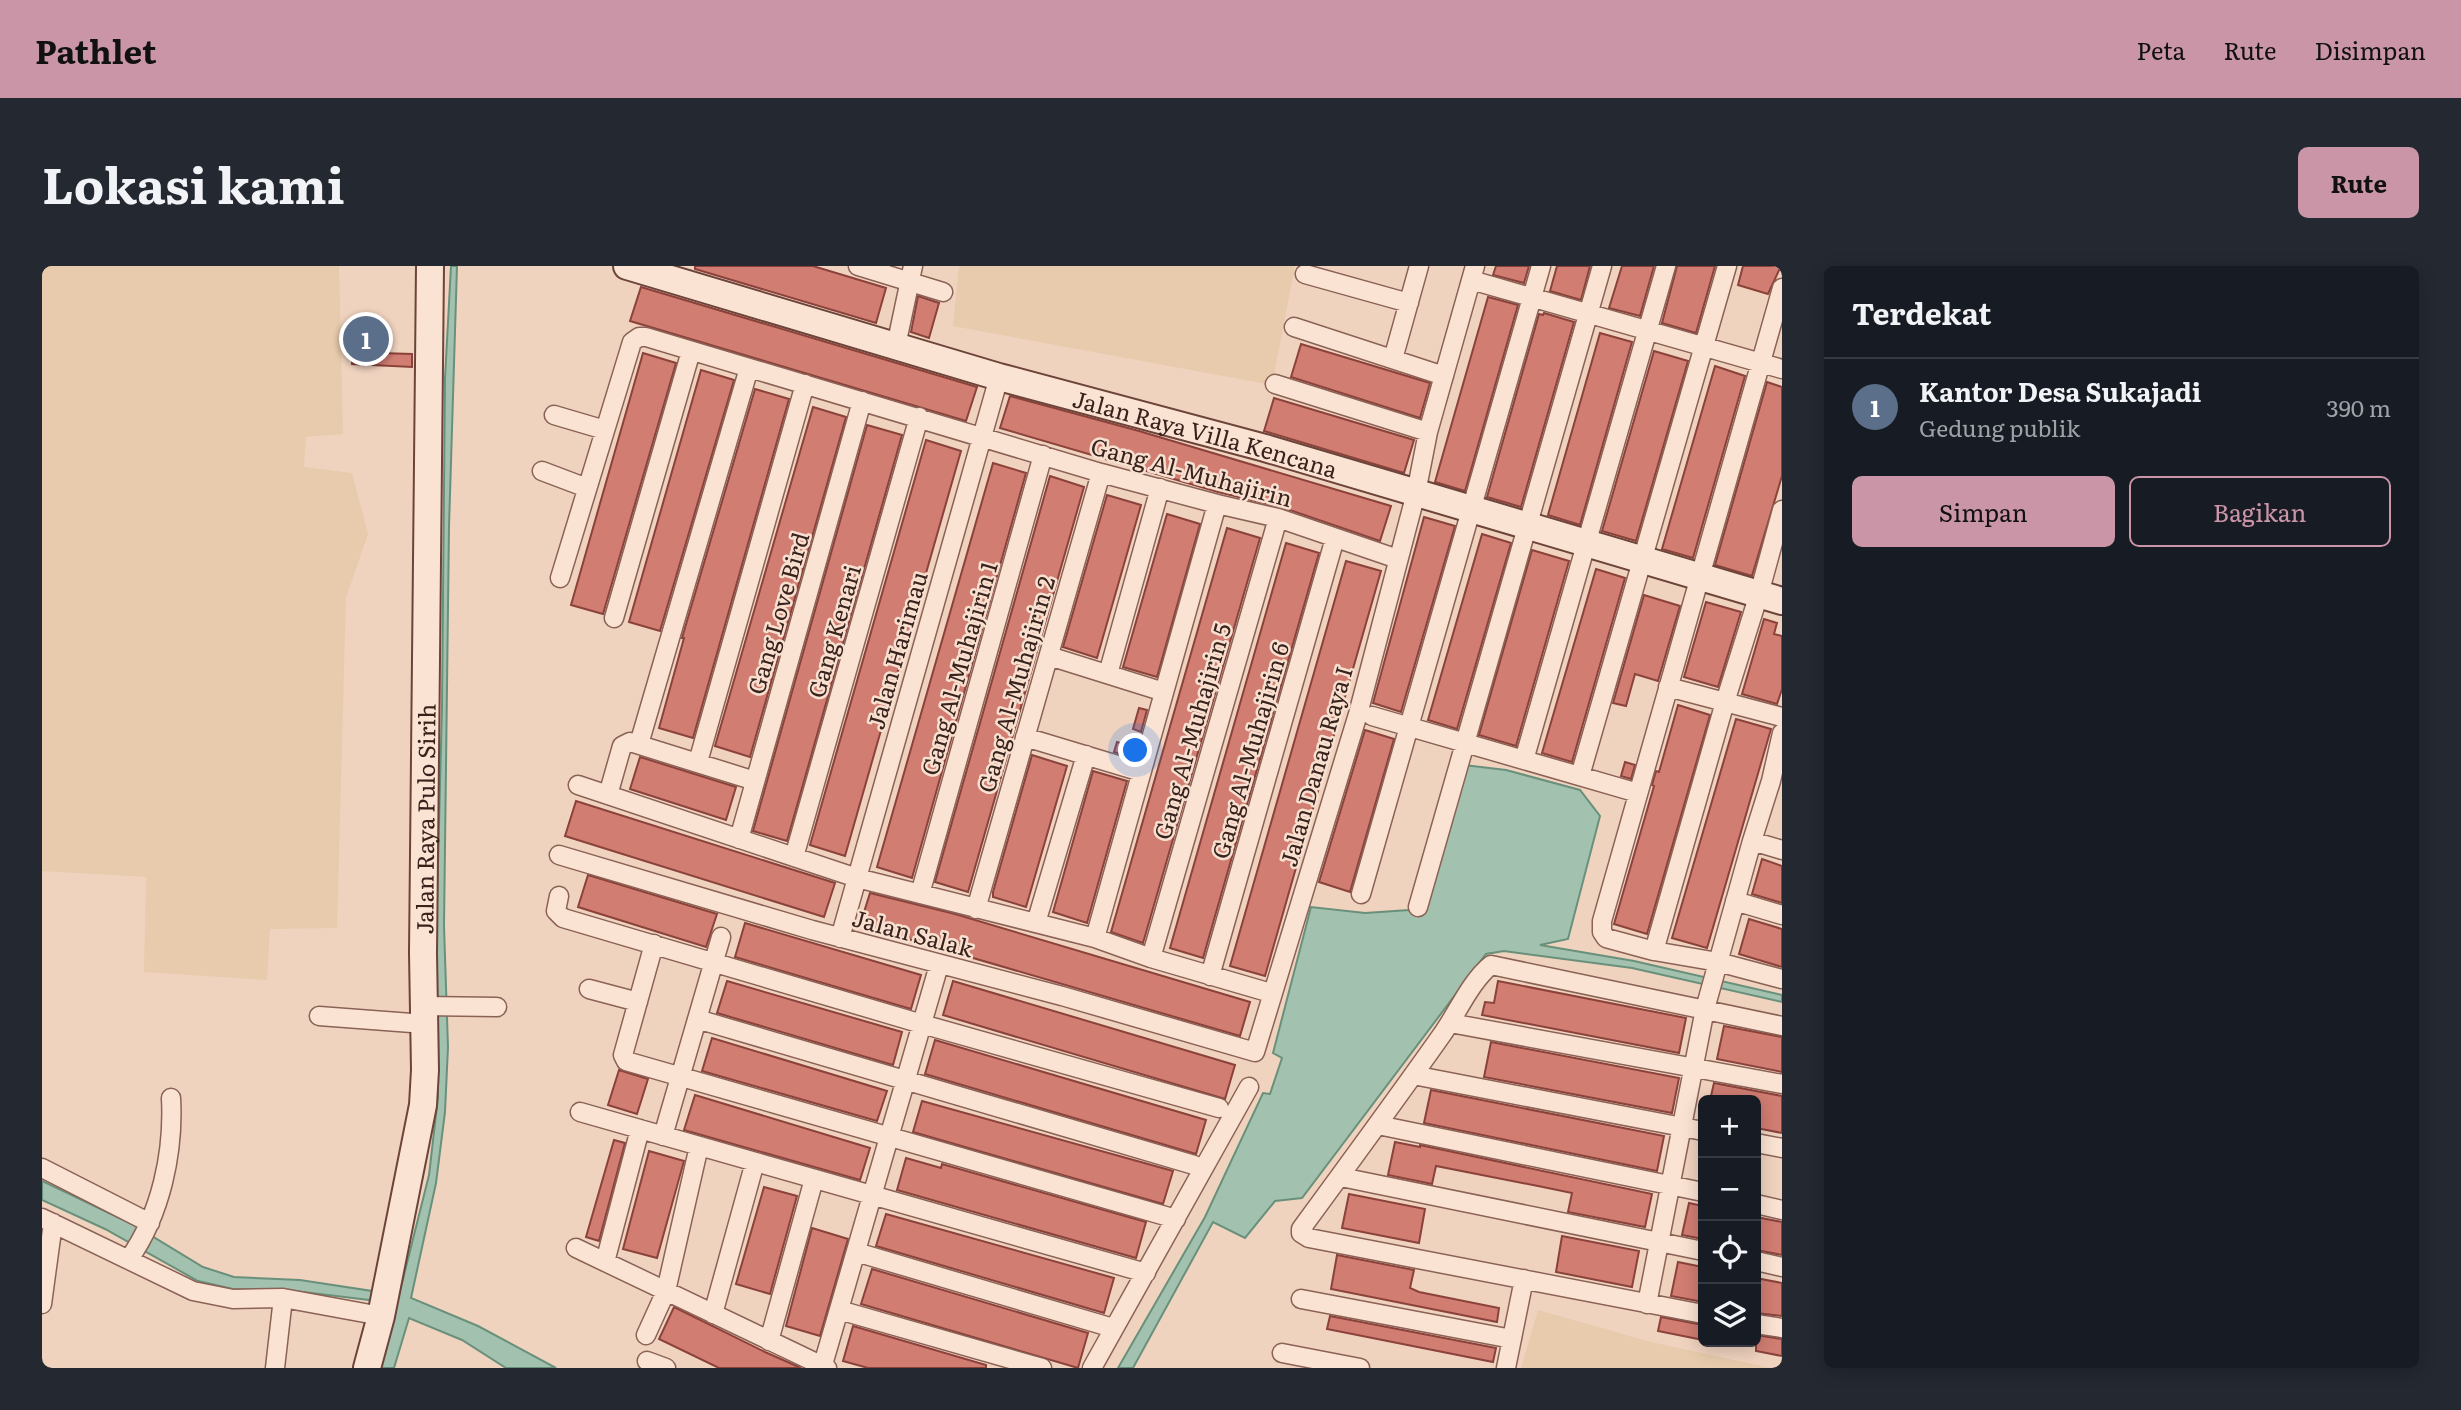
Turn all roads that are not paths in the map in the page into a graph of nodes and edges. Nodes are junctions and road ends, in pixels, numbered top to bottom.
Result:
1 (430, 266) edge
2 (627, 266) edge
3 (858, 266) edge
4 (1419, 266) edge
5 (1541, 266) edge
6 (1602, 266) edge
7 (1665, 266) edge
8 (1727, 266) edge
9 (1473, 273) edge
10 (913, 274) edge
11 (1305, 274) dead end
12 (1782, 288) edge
13 (943, 292) dead end
14 (1532, 298) junction
15 (1409, 303) junction
16 (1588, 314) junction
17 (1294, 327) dead end
18 (1647, 331) junction
19 (896, 346) junction
20 (1704, 347) junction
21 (691, 351) junction
22 (1393, 359) junction
23 (1760, 363) junction
24 (749, 368) junction
25 (1782, 369) edge
26 (1444, 376) junction
27 (999, 377) junction
28 (804, 384) junction
29 (1275, 384) dead end
30 (862, 401) junction
31 (554, 415) dead end
32 (919, 417) junction
33 (605, 430) junction
34 (1428, 432) junction
35 (982, 436) junction
36 (1043, 455) junction
37 (541, 471) dead end
38 (1101, 473) junction
39 (587, 488) junction
40 (1160, 488) junction
41 (1416, 493) junction
42 (1217, 504) junction
43 (1472, 509) junction
44 (1782, 510) edge
45 (1278, 518) junction
46 (1527, 526) junction
47 (1335, 538) junction
48 (1586, 543) junction
49 (1390, 556) dead end
50 (1643, 559) junction
51 (1700, 576) junction
52 (560, 578) dead end
53 (1771, 597) edge
54 (614, 618) dead end
55 (1049, 656) junction
56 (1108, 674) junction
57 (1668, 687) junction
58 (1164, 692) junction
59 (1725, 702) junction
60 (1372, 716) dead end
61 (1782, 717) edge
62 (1409, 726) junction
63 (1782, 733) edge
64 (1026, 737) junction
65 (1465, 742) junction
66 (639, 744) junction
67 (1086, 755) junction
68 (1524, 760) junction
69 (698, 762) junction
70 (1141, 772) junction
71 (1580, 776) junction
72 (755, 781) junction
73 (1777, 783) edge
74 (578, 785) dead end
75 (1638, 793) junction
76 (608, 795) junction
77 (739, 839) junction
78 (1752, 841) junction
79 (1782, 850) edge
80 (559, 855) dead end
81 (794, 857) junction
82 (857, 878) junction
83 (920, 894) junction
84 (1361, 894) dead end
85 (559, 897) dead end
86 (1735, 901) junction
87 (1418, 906) dead end
88 (976, 909) junction
89 (1782, 915) edge
90 (1036, 923) junction
91 (721, 937) dead end
92 (840, 937) junction
93 (1095, 938) junction
94 (654, 944) junction
95 (1654, 951) junction
96 (1151, 958) junction
97 (714, 961) junction
98 (940, 965) junction
99 (1714, 975) junction
100 (1210, 976) junction
101 (1782, 979) edge
102 (589, 989) dead end
103 (1264, 991) dead end
104 (638, 1002) junction
105 (497, 1007) dead end
106 (1705, 1009) junction
107 (432, 1011) junction
108 (319, 1016) dead end
109 (697, 1019) junction
110 (1450, 1023) junction
111 (922, 1024) junction
112 (1782, 1026) edge
113 (1255, 1052) joint
114 (1693, 1068) junction
115 (681, 1075) junction
116 (1413, 1076) junction
117 (906, 1080) junction
118 (1782, 1084) edge
119 (1249, 1087) dead end
120 (171, 1098) dead end
121 (1219, 1108) dead end
122 (580, 1112) dead end
123 (1378, 1125) junction
124 (1682, 1127) junction
125 (640, 1129) junction
126 (1698, 1130) edge
127 (663, 1136) junction
128 (889, 1137) junction
129 (1761, 1144) edge
130 (699, 1146) junction
131 (1782, 1148) edge
132 (755, 1162) junction
133 (1194, 1165) dead end
134 (42, 1168) edge
135 (1341, 1177) junction
136 (814, 1179) junction
137 (1670, 1185) junction
138 (1698, 1191) edge
139 (872, 1196) junction
140 (1761, 1205) edge
141 (1782, 1210) edge
142 (1176, 1219) junction
143 (48, 1221) edge
144 (149, 1226) junction
145 (1659, 1242) junction
146 (576, 1248) dead end
147 (1698, 1250) edge
148 (856, 1252) junction
149 (132, 1255) junction
150 (605, 1262) junction
151 (1761, 1262) edge
152 (1782, 1267) edge
153 (1146, 1273) junction
154 (1524, 1279) junction
155 (666, 1291) junction
156 (283, 1298) junction
157 (1301, 1298) dead end
158 (383, 1303) junction
159 (42, 1304) edge
160 (1647, 1304) junction
161 (839, 1310) junction
162 (1698, 1313) edge
163 (713, 1314) junction
164 (1761, 1325) edge
165 (1113, 1328) junction
166 (1782, 1328) edge
167 (646, 1335) dead end
168 (1512, 1339) junction
169 (769, 1341) junction
170 (1282, 1353) dead end
171 (647, 1361) dead end
172 (275, 1368) edge
173 (367, 1368) edge
174 (666, 1368) edge
175 (824, 1368) edge
176 (1042, 1368) edge
177 (1091, 1368) edge
178 (1360, 1368) edge
179 (1506, 1368) edge

1 - 107 street, Jalan Raya Pulo Sirih
2 - 19 street, Jalan Raya Villa Kencana
3 - 10 street
4 - 15 street
5 - 14 street
6 - 16 street
7 - 18 street
8 - 20 street
9 - 14 street
9 - 26 street, Jalan Danau Raya I
10 - 13 street
10 - 19 street
11 - 15 street
12 - 23 street
14 - 16 street
14 - 43 street
15 - 22 street
16 - 18 street
16 - 46 street
17 - 22 street
18 - 20 street
18 - 48 street
19 - 27 street, Jalan Raya Villa Kencana
20 - 23 street
20 - 50 street
21 - 24 street, Gang Al-Muhajirin
21 - 33 street, Gang Al-Muhajirin
21 - 54 street
22 - 26 street
23 - 25 street
23 - 51 street
24 - 28 street, Gang Al-Muhajirin
24 - 66 street
26 - 34 street, Jalan Danau Raya I
27 - 35 street, Jalan Harimau
27 - 41 street, Jalan Raya Villa Kencana
28 - 30 street, Gang Al-Muhajirin
28 - 69 street
29 - 34 street
30 - 32 street, Gang Al-Muhajirin
30 - 72 street, Gang Love Bird
31 - 33 street
32 - 35 street, Gang Al-Muhajirin
32 - 81 street, Gang Kenari
33 - 39 street
34 - 41 street, Jalan Danau Raya I
35 - 36 street, Gang Al-Muhajirin
35 - 82 street, Jalan Harimau
36 - 38 street, Gang Al-Muhajirin
36 - 83 street, Gang Al-Muhajirin 1
37 - 39 street
38 - 40 street, Gang Al-Muhajirin
38 - 55 street, Gang Al-Muhajirin 2
39 - 52 street
40 - 42 street, Gang Al-Muhajirin
40 - 56 street
41 - 43 street, Jalan Raya Villa Kencana
41 - 113 street, Jalan Danau Raya I
42 - 45 street, Gang Al-Muhajirin
42 - 58 street
43 - 46 street, Jalan Raya Villa Kencana
43 - 62 street
44 - 53 street
45 - 47 street, Gang Al-Muhajirin
45 - 96 street, Gang Al-Muhajirin 5
46 - 48 street, Jalan Raya Villa Kencana
46 - 65 street
47 - 49 street, Gang Al-Muhajirin
47 - 100 street, Gang Al-Muhajirin 6
48 - 50 street, Jalan Raya Villa Kencana
48 - 68 street
50 - 51 street, Jalan Raya Villa Kencana
50 - 71 street
51 - 53 street, Jalan Raya Villa Kencana
51 - 57 street
53 - 59 street
55 - 56 street
55 - 64 street, Gang Al-Muhajirin 2
56 - 58 street
57 - 59 street
57 - 75 street
58 - 70 street
59 - 61 street
59 - 95 street
60 - 62 street
62 - 65 street
62 - 84 street
63 - 73 street
64 - 67 street
64 - 88 street, Gang Al-Muhajirin 2
65 - 68 street
65 - 87 street
66 - 69 street
66 - 76 street
67 - 70 street
67 - 90 street
68 - 71 street
69 - 72 street
70 - 93 street
71 - 75 street
72 - 77 street, Gang Love Bird
73 - 78 street
74 - 76 street
75 - 95 street
76 - 77 street
77 - 81 street
78 - 79 street
78 - 86 street
80 - 92 street, Jalan Salak
81 - 82 street
82 - 83 street
82 - 92 street, Jalan Harimau
83 - 88 street
85 - 94 street
86 - 89 street
86 - 99 street
88 - 90 street
90 - 93 street
91 - 97 street
92 - 98 street, Jalan Salak
93 - 96 street
94 - 97 street
94 - 104 street
95 - 99 street
96 - 100 street
97 - 109 street
97 - 111 street
98 - 111 street
98 - 113 street, Jalan Salak
99 - 101 street
99 - 106 street
100 - 103 street
102 - 104 street
104 - 115 street
105 - 107 street
106 - 110 street
106 - 112 street
106 - 114 street
107 - 108 street
107 - 158 street, Jalan Raya Pulo Sirih
109 - 115 street
109 - 117 street
110 - 114 street
110 - 116 street
111 - 117 street
111 - 121 street
114 - 118 street
114 - 124 street
115 - 127 street
115 - 128 street
116 - 123 street
116 - 124 street
117 - 128 street
117 - 133 street
119 - 142 street
120 - 144 street
122 - 125 street
123 - 135 street
123 - 137 street
124 - 126 street
124 - 137 street
125 - 127 street
125 - 150 street
127 - 130 street
128 - 139 street
128 - 142 street
129 - 131 street
130 - 132 street
130 - 155 street
132 - 136 street
132 - 163 street
134 - 144 street
135 - 145 street
135 - 154 street
136 - 139 street
136 - 169 street
137 - 138 street
137 - 145 street
139 - 148 street
139 - 153 street
140 - 141 street
142 - 153 street
143 - 149 street
143 - 159 street
144 - 149 street
145 - 147 street
145 - 160 street
146 - 150 street
148 - 161 street
148 - 165 street
149 - 156 street
150 - 155 street
151 - 152 street
153 - 165 street
154 - 160 street
154 - 168 street
155 - 163 street
155 - 167 street
156 - 158 street
156 - 172 street
157 - 168 street
158 - 173 street, Jalan Raya Pulo Sirih
160 - 162 street
161 - 175 street
161 - 176 street
163 - 169 street
164 - 166 street
165 - 177 street
168 - 179 street
169 - 175 street
170 - 178 street
171 - 174 street

